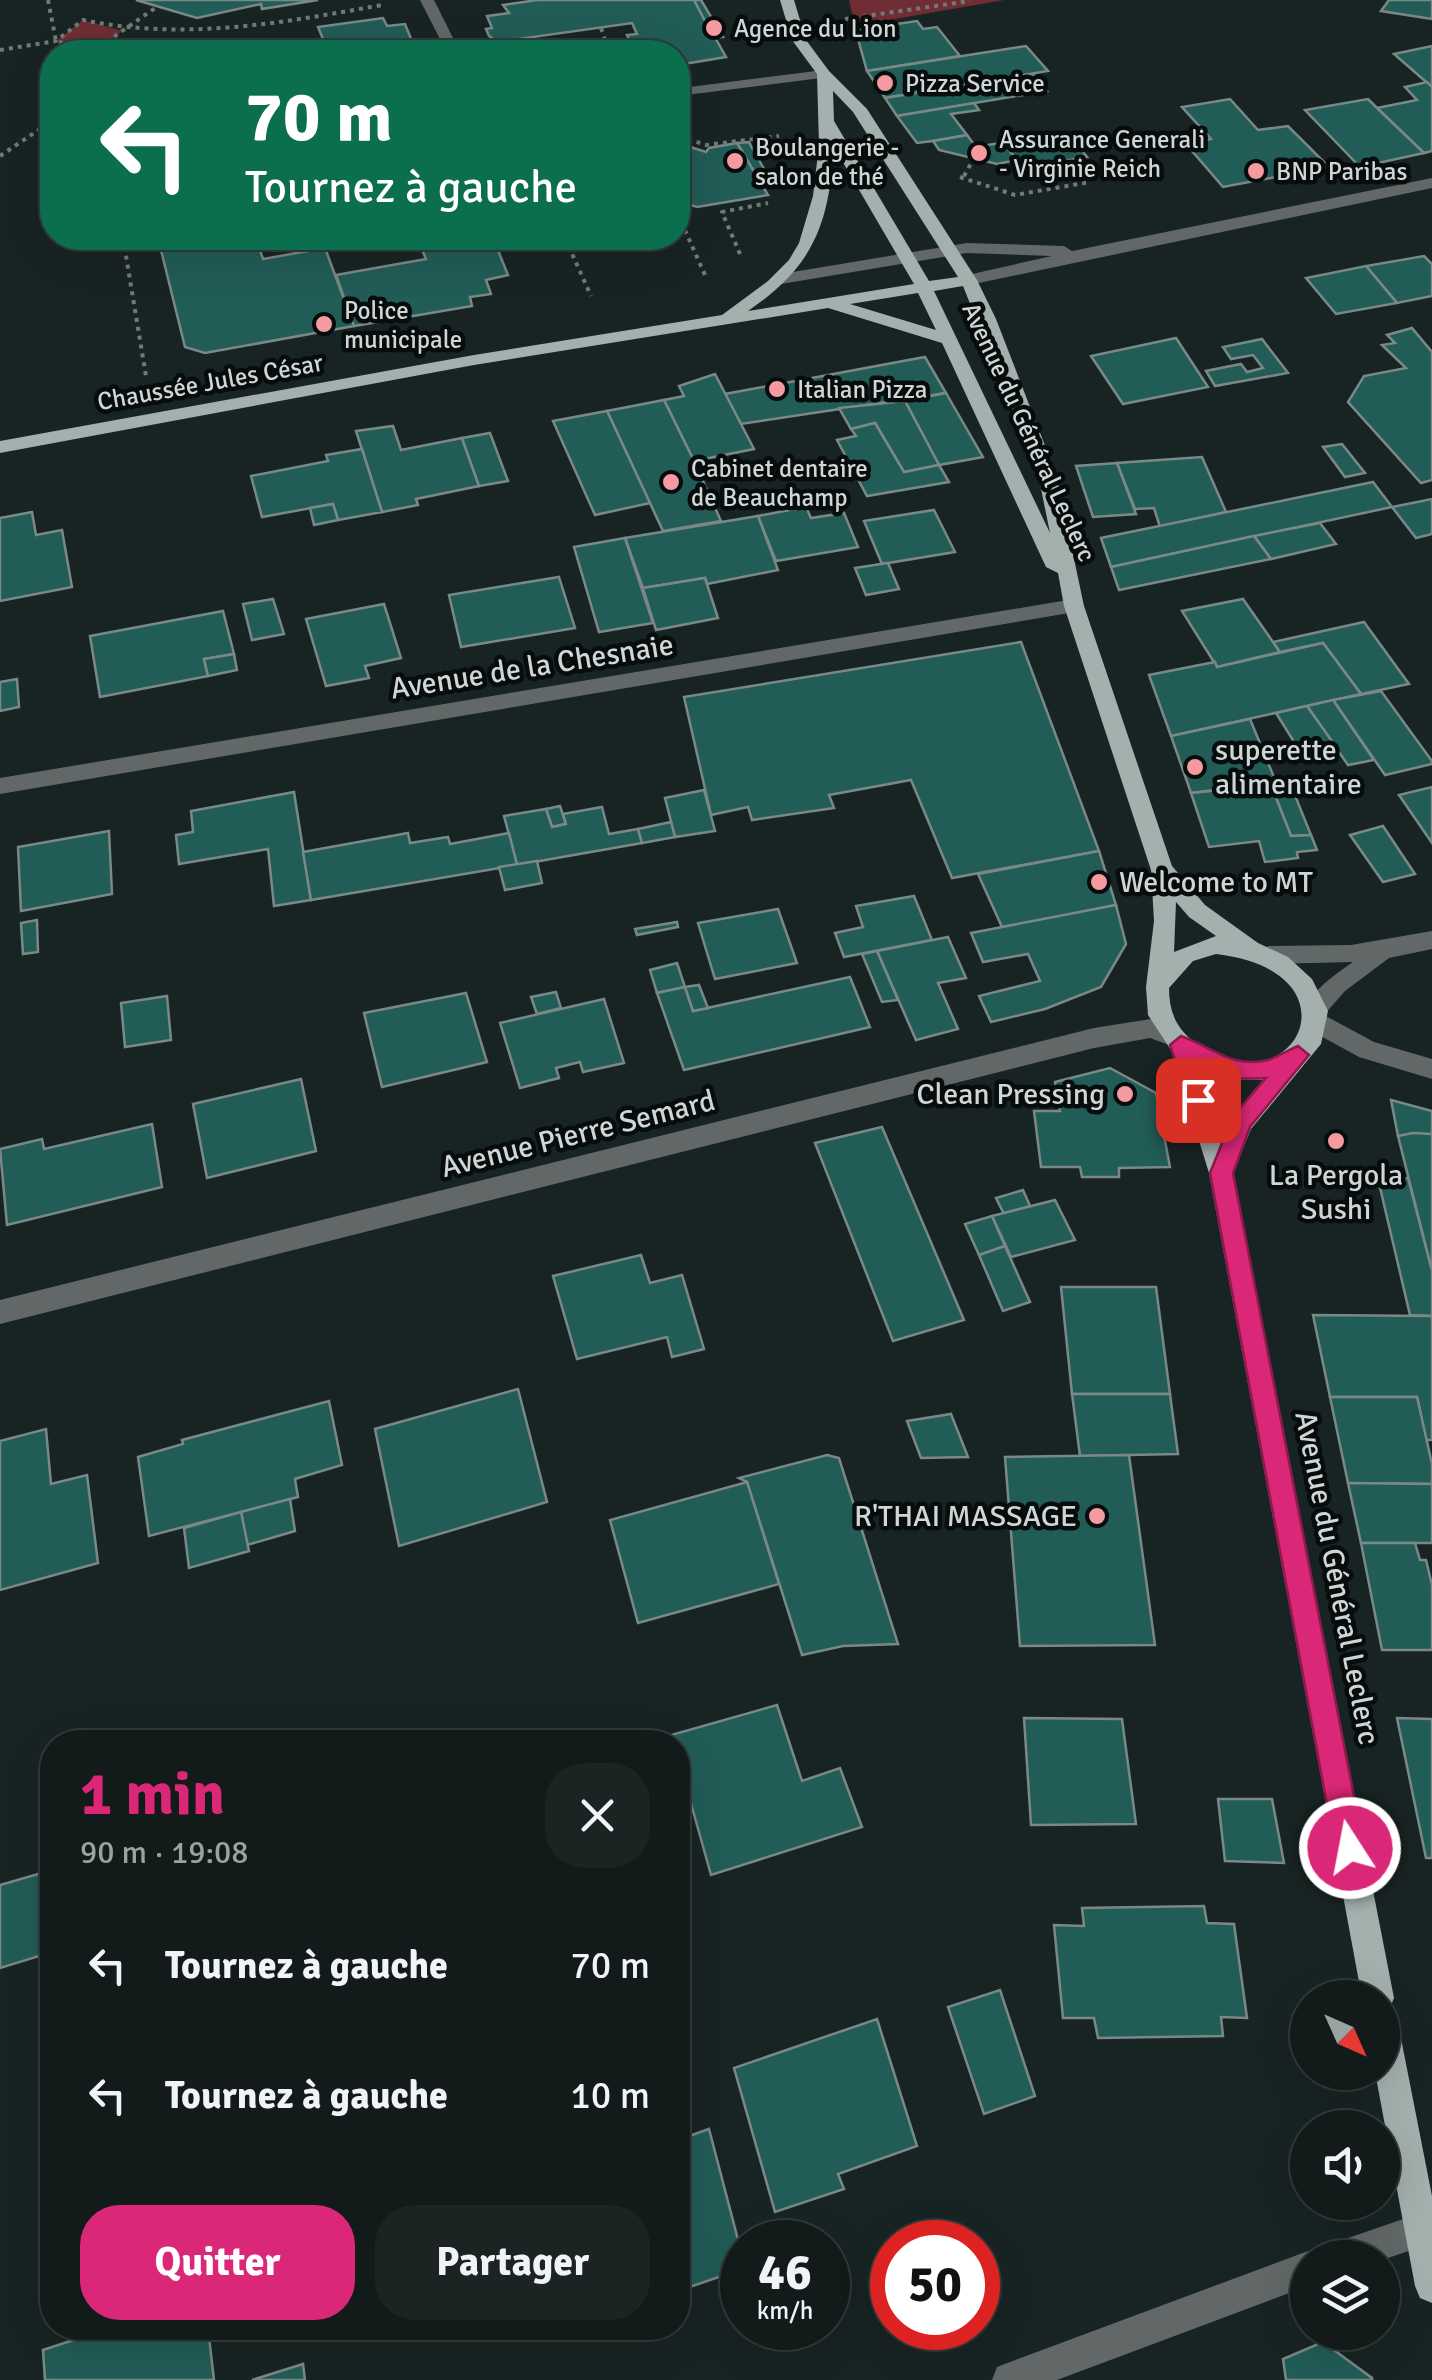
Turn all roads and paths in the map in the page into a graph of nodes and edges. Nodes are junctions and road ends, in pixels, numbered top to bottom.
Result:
1 (48, 0) edge
2 (427, 0) edge
3 (787, 0) edge
4 (970, 0) edge
5 (946, 2) edge
6 (394, 3) dead end
7 (158, 6) dead end
8 (845, 22) dead end
9 (601, 28) dead end
10 (123, 31) junction
11 (446, 38) dead end
12 (56, 40) edge
13 (57, 40) edge
14 (110, 40) edge
15 (605, 40) edge
16 (40, 44) edge
17 (0, 50) edge
18 (824, 74) junction
19 (760, 84) junction
20 (690, 92) edge
21 (828, 123) junction
22 (40, 129) edge
23 (690, 140) edge
24 (0, 156) edge
25 (974, 158) dead end
26 (964, 176) junction
27 (1090, 182) dead end
28 (1432, 184) edge
29 (910, 188) junction
30 (784, 200) dead end
31 (690, 241) edge
32 (125, 250) edge
33 (570, 250) edge
34 (949, 250) junction
35 (1089, 252) junction
36 (906, 256) junction
37 (781, 279) junction
38 (708, 280) junction
39 (969, 280) junction
40 (924, 287) junction
41 (824, 302) junction
42 (594, 303) dead end
43 (726, 318) junction
44 (946, 339) junction
45 (153, 416) junction
46 (0, 447) edge
47 (1074, 606) junction
48 (0, 786) edge
49 (1162, 870) junction
50 (1432, 940) edge
51 (1387, 952) junction
52 (1260, 953) junction
53 (1160, 983) junction
54 (1316, 1015) junction
55 (1177, 1040) junction
56 (1298, 1055) junction
57 (1432, 1069) edge
58 (1221, 1173) junction
59 (0, 1312) edge
60 (1375, 1980) edge
61 (1397, 2090) edge
62 (1427, 2228) edge
63 (1391, 2240) edge
64 (1290, 2275) edge
65 (1432, 2286) edge
66 (1010, 2380) edge

1 - 12 path
2 - 11 street
3 - 18 main road, Avenue du Général Leclerc
4 - 5 path
5 - 8 path
6 - 10 path
7 - 10 path
9 - 15 path
10 - 13 path
10 - 14 path
16 - 17 path
18 - 19 street
18 - 21 main road
18 - 29 main road, Avenue du Général Leclerc
19 - 20 street
19 - 23 path
21 - 36 main road, Avenue du Général Leclerc
21 - 37 main road
22 - 24 path
25 - 26 path
26 - 27 path
26 - 29 path
28 - 35 street, Chaussée Jules César
29 - 34 main road, Avenue du Général Leclerc
30 - 38 path
31 - 38 path
32 - 45 path
33 - 42 path
34 - 35 street, Chaussée Jules César
34 - 36 street, Chaussée Jules César
34 - 39 main road, Avenue du Général Leclerc
35 - 39 street, Chaussée Jules César
36 - 37 street, Chaussée Jules César
36 - 40 main road, Avenue du Général Leclerc
37 - 43 main road, Chaussée Jules César
38 - 43 path
39 - 40 main road, Chaussée Jules César
39 - 47 main road, Avenue du Général Leclerc
40 - 41 main road, Chaussée Jules César
40 - 44 main road, Avenue du Général Leclerc
41 - 43 main road, Chaussée Jules César
41 - 44 main road
43 - 45 main road, Chaussée Jules César
44 - 47 main road, Avenue du Général Leclerc
45 - 46 main road, Chaussée Jules César
47 - 48 street, Avenue de la Chesnaie
47 - 49 main road, Avenue du Général Leclerc
49 - 52 main road, Avenue du Général Leclerc
49 - 53 main road, Avenue du Général Leclerc
50 - 51 street
51 - 52 street
51 - 54 street
52 - 53 main road
52 - 54 main road
53 - 55 main road
54 - 56 main road
54 - 57 street
55 - 56 main road
55 - 58 main road, Avenue du Général Leclerc
55 - 59 street, Avenue Pierre Semard
56 - 58 main road
58 - 60 main road, Avenue du Général Leclerc
61 - 62 main road
62 - 63 street
62 - 65 main road
64 - 66 street

